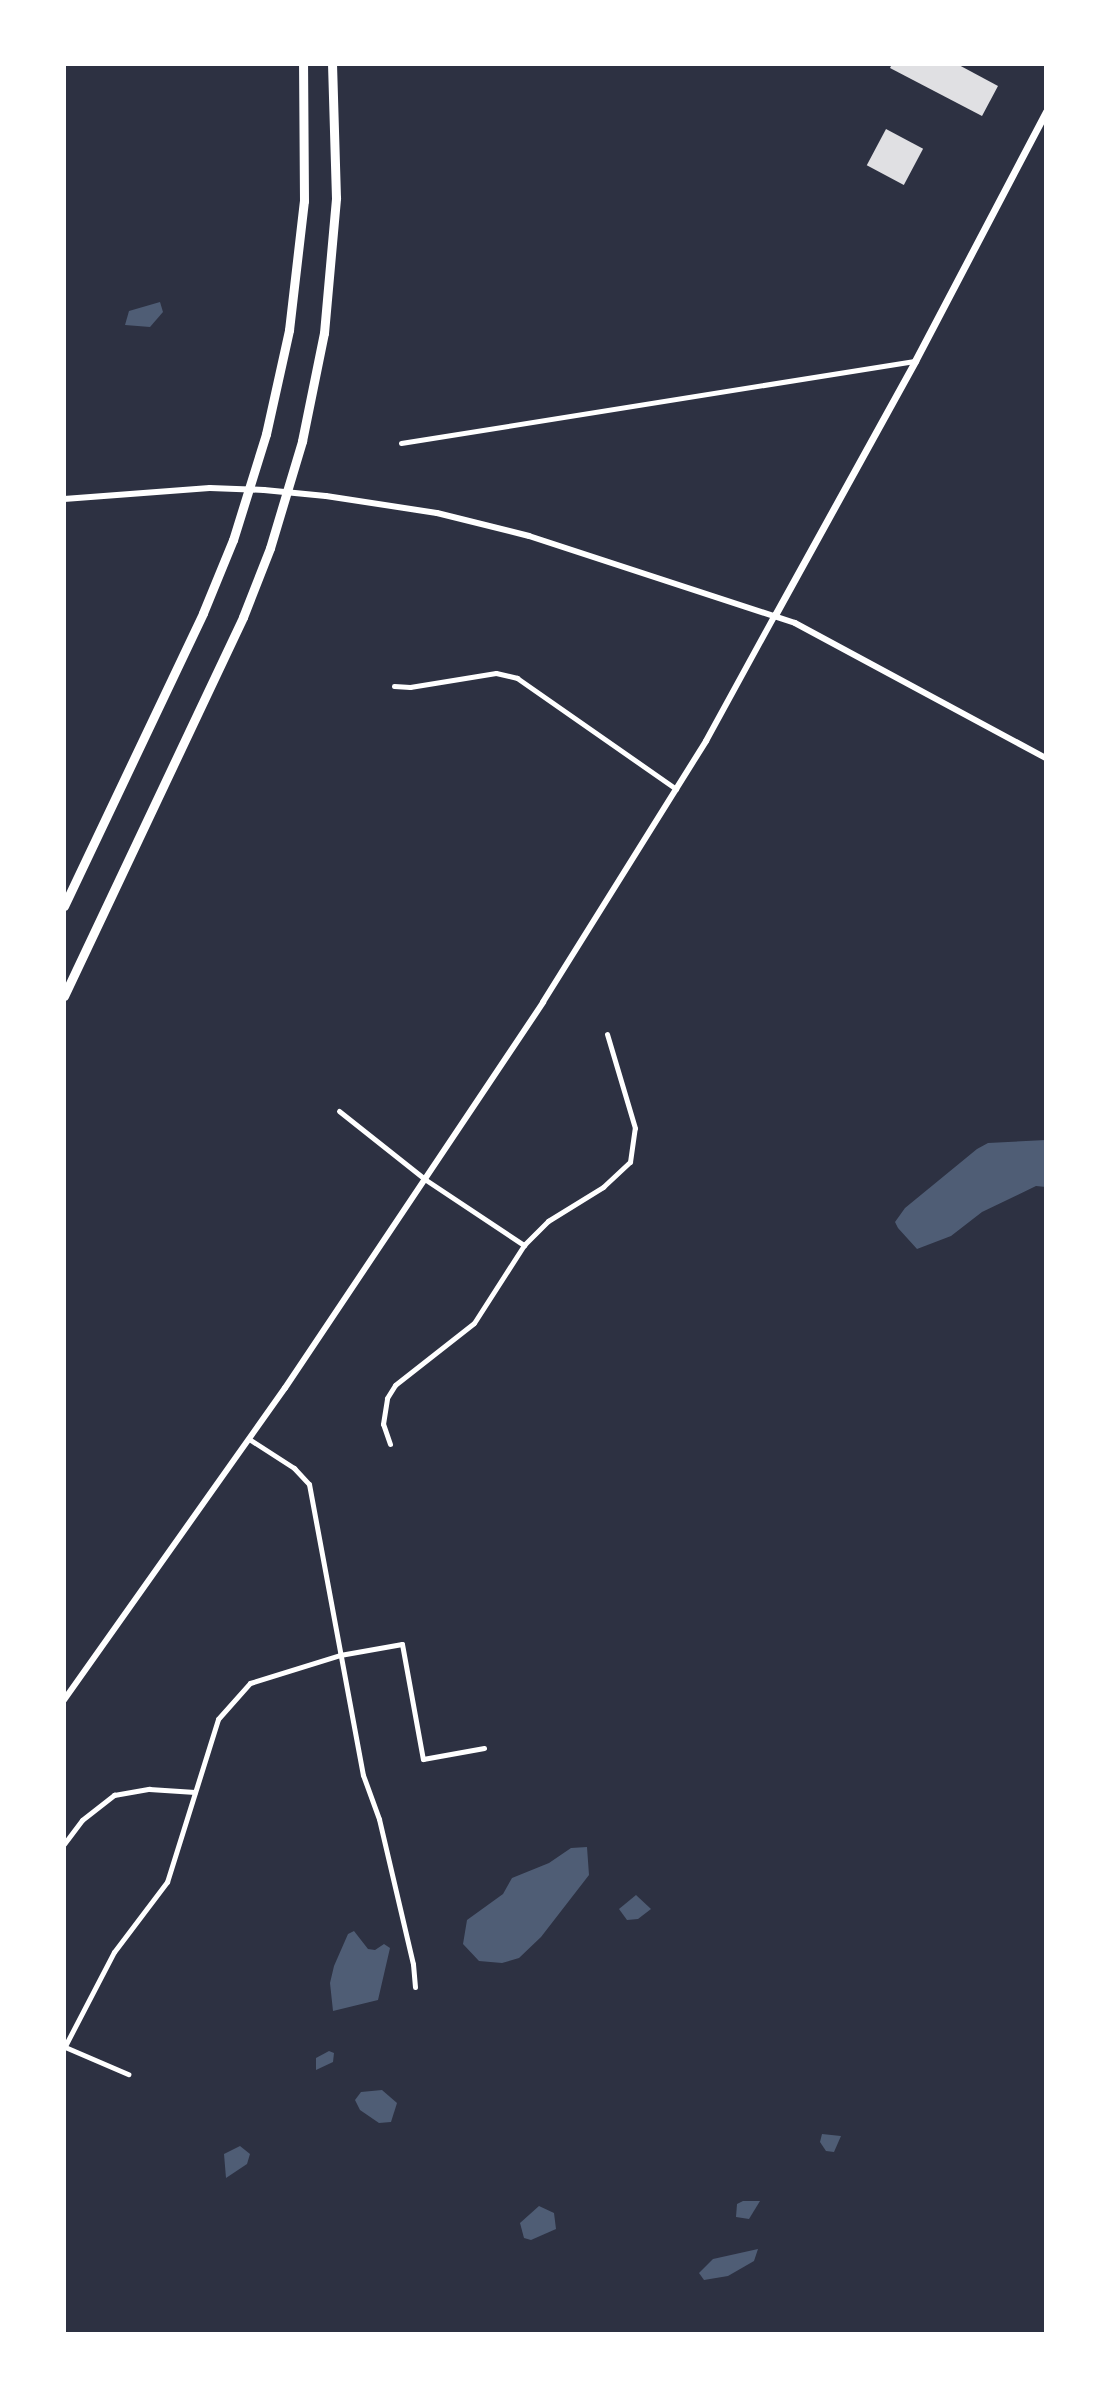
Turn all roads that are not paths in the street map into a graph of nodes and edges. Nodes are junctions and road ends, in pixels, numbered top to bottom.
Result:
1 (303, 64) edge
2 (332, 64) edge
3 (1046, 111) edge
4 (915, 361) junction
5 (401, 443) dead end
6 (64, 499) edge
7 (775, 615) junction
8 (394, 686) dead end
9 (1046, 758) edge
10 (676, 789) junction
11 (64, 906) edge
12 (64, 996) edge
13 (607, 1034) dead end
14 (339, 1111) dead end
15 (426, 1180) junction
16 (524, 1245) junction
17 (249, 1439) junction
18 (390, 1444) dead end
19 (340, 1655) junction
20 (64, 1700) edge
21 (484, 1748) dead end
22 (195, 1792) junction
23 (64, 1844) edge
24 (415, 1987) dead end
25 (65, 2048) edge
26 (128, 2074) dead end

1 - 11 highway
2 - 12 highway
3 - 4 main road
4 - 5 street
4 - 7 main road
6 - 7 street
7 - 9 street
7 - 10 street
8 - 10 street
10 - 15 street
13 - 16 street
14 - 15 street
15 - 16 street
15 - 17 street
16 - 18 street
17 - 19 street
17 - 20 street
19 - 21 street
19 - 22 street
19 - 24 street
22 - 23 street
22 - 25 street
25 - 26 street

